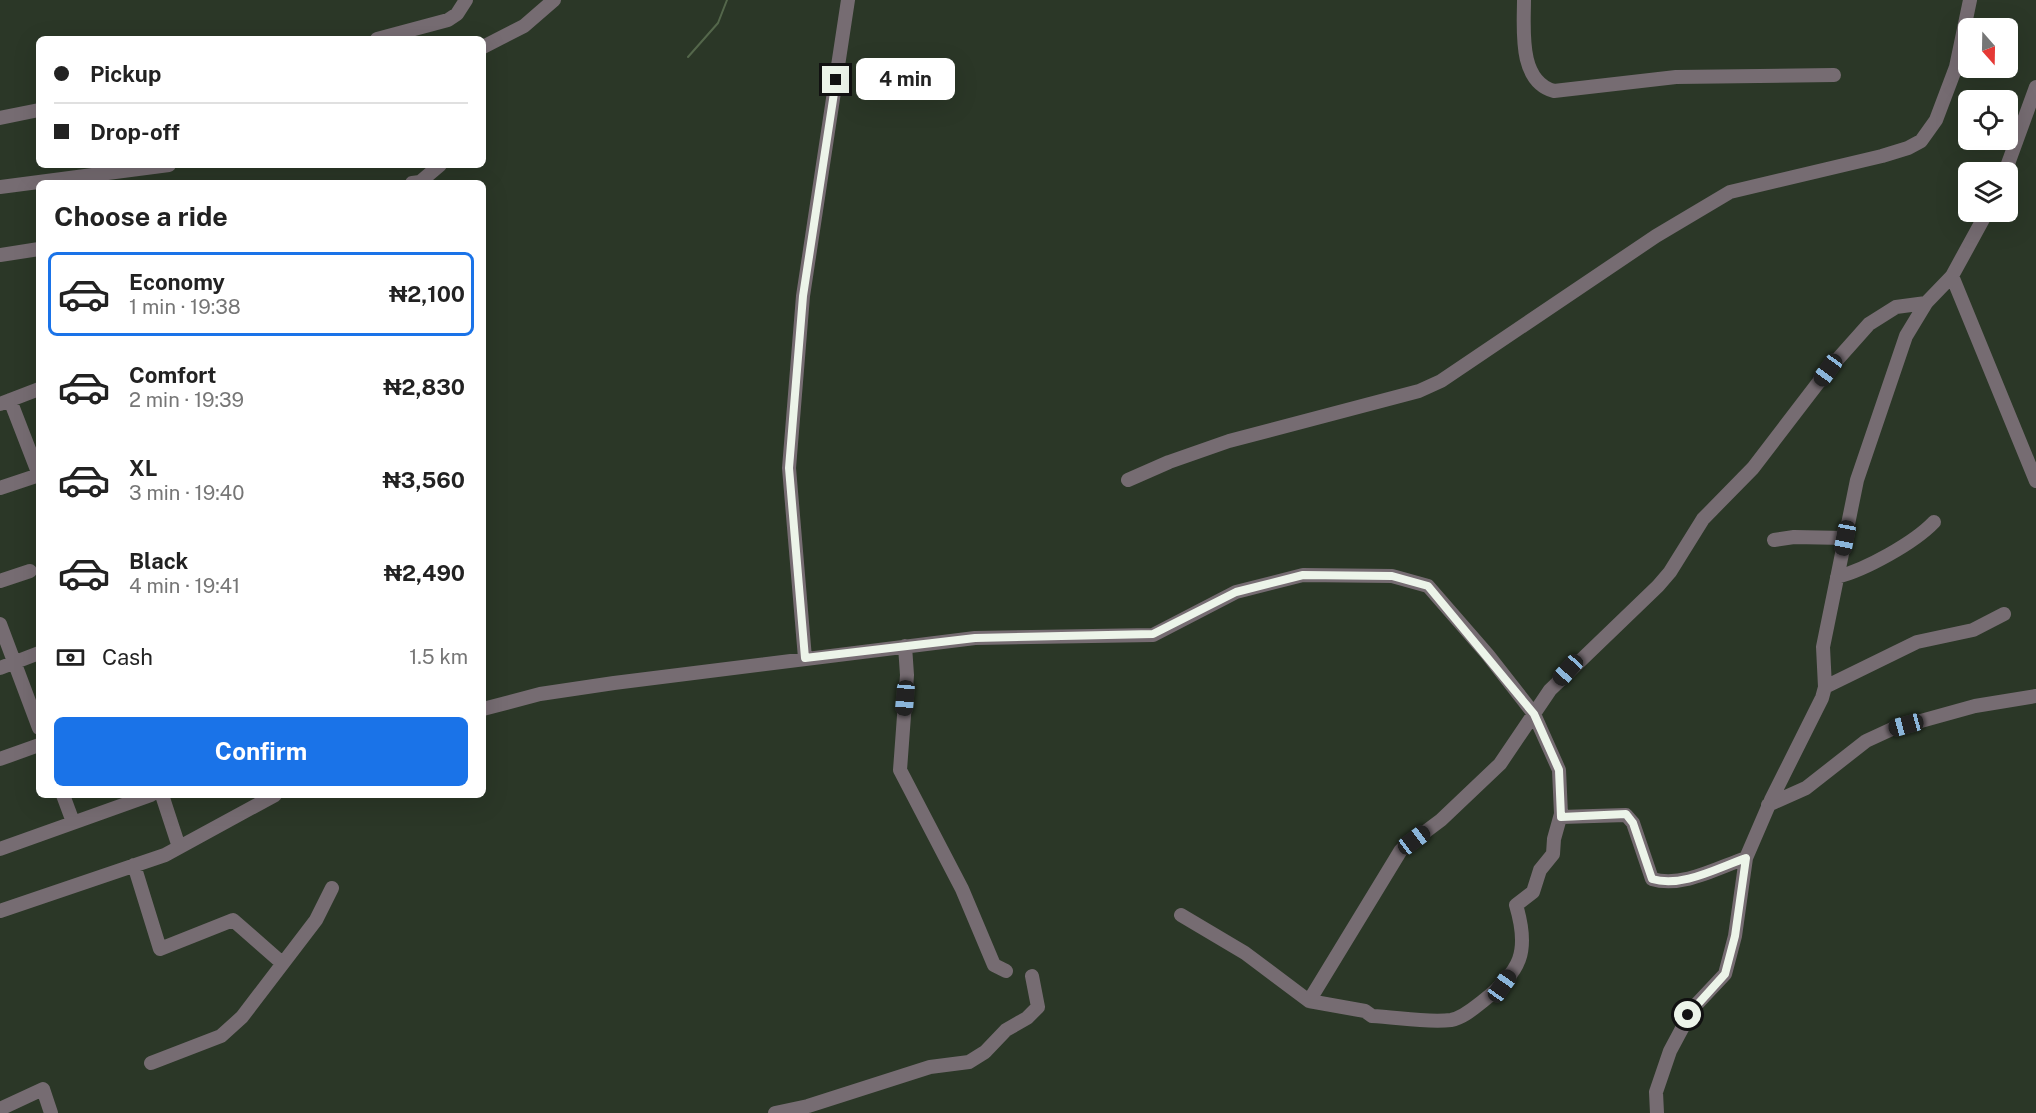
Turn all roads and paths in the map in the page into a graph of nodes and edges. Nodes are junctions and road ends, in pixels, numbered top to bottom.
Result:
1 (466, 0) edge
2 (554, 0) edge
3 (848, 0) edge
4 (1524, 0) edge
5 (1970, 0) edge
6 (388, 36) edge
7 (486, 45) edge
8 (1834, 75) dead end
9 (2036, 87) edge
10 (36, 111) edge
11 (0, 118) edge
12 (2009, 162) edge
13 (146, 168) edge
14 (436, 168) edge
15 (54, 180) edge
16 (422, 180) edge
17 (36, 182) edge
18 (0, 187) edge
19 (1982, 222) edge
20 (36, 249) edge
21 (0, 255) edge
22 (1952, 276) junction
23 (1926, 303) junction
24 (36, 390) edge
25 (5, 402) edge
26 (36, 469) edge
27 (36, 476) edge
28 (1128, 480) dead end
29 (2036, 481) edge
30 (0, 488) edge
31 (1934, 522) dead end
32 (1845, 538) junction
33 (1774, 540) dead end
34 (30, 571) dead end
35 (1837, 577) junction
36 (0, 581) edge
37 (2004, 614) dead end
38 (0, 624) edge
39 (905, 646) junction
40 (36, 654) edge
41 (805, 658) junction
42 (15, 662) junction
43 (0, 668) edge
44 (1825, 687) junction
45 (2036, 696) edge
46 (486, 708) edge
47 (1534, 714) junction
48 (36, 720) edge
49 (36, 746) edge
50 (0, 759) edge
51 (64, 798) edge
52 (142, 798) edge
53 (163, 798) edge
54 (269, 798) edge
55 (1768, 805) junction
56 (1561, 817) junction
57 (73, 822) junction
58 (179, 847) junction
59 (0, 849) edge
60 (1746, 858) junction
61 (134, 865) junction
62 (332, 888) dead end
63 (0, 912) edge
64 (1181, 915) dead end
65 (282, 963) junction
66 (1006, 971) dead end
67 (1032, 976) dead end
68 (1309, 1001) junction
69 (151, 1063) dead end
70 (0, 1109) edge
71 (51, 1113) edge
72 (775, 1113) edge
73 (1657, 1113) edge

1 - 6 street
2 - 7 street
3 - 41 street
4 - 8 street
5 - 28 street
9 - 12 street
10 - 11 street
13 - 15 street
14 - 16 street
17 - 18 street
19 - 22 street
20 - 21 street
22 - 23 street
22 - 29 street
23 - 32 street
23 - 47 street
24 - 25 street
25 - 26 street
27 - 30 street
31 - 35 street
32 - 33 street
32 - 35 street
34 - 36 street
35 - 44 street
37 - 44 street
38 - 42 street
39 - 41 street
39 - 47 street
39 - 66 street
40 - 42 street
41 - 46 street
42 - 43 street
42 - 48 street
44 - 55 street
45 - 55 street
47 - 56 street
47 - 68 street
49 - 50 street
51 - 57 street
52 - 57 street
53 - 58 street
54 - 58 street
55 - 60 street
56 - 60 street
56 - 68 street
57 - 59 street
58 - 61 street
60 - 73 street
61 - 63 street
61 - 65 street
62 - 65 street
64 - 68 street
65 - 69 street
67 - 72 street
70 - 71 street

